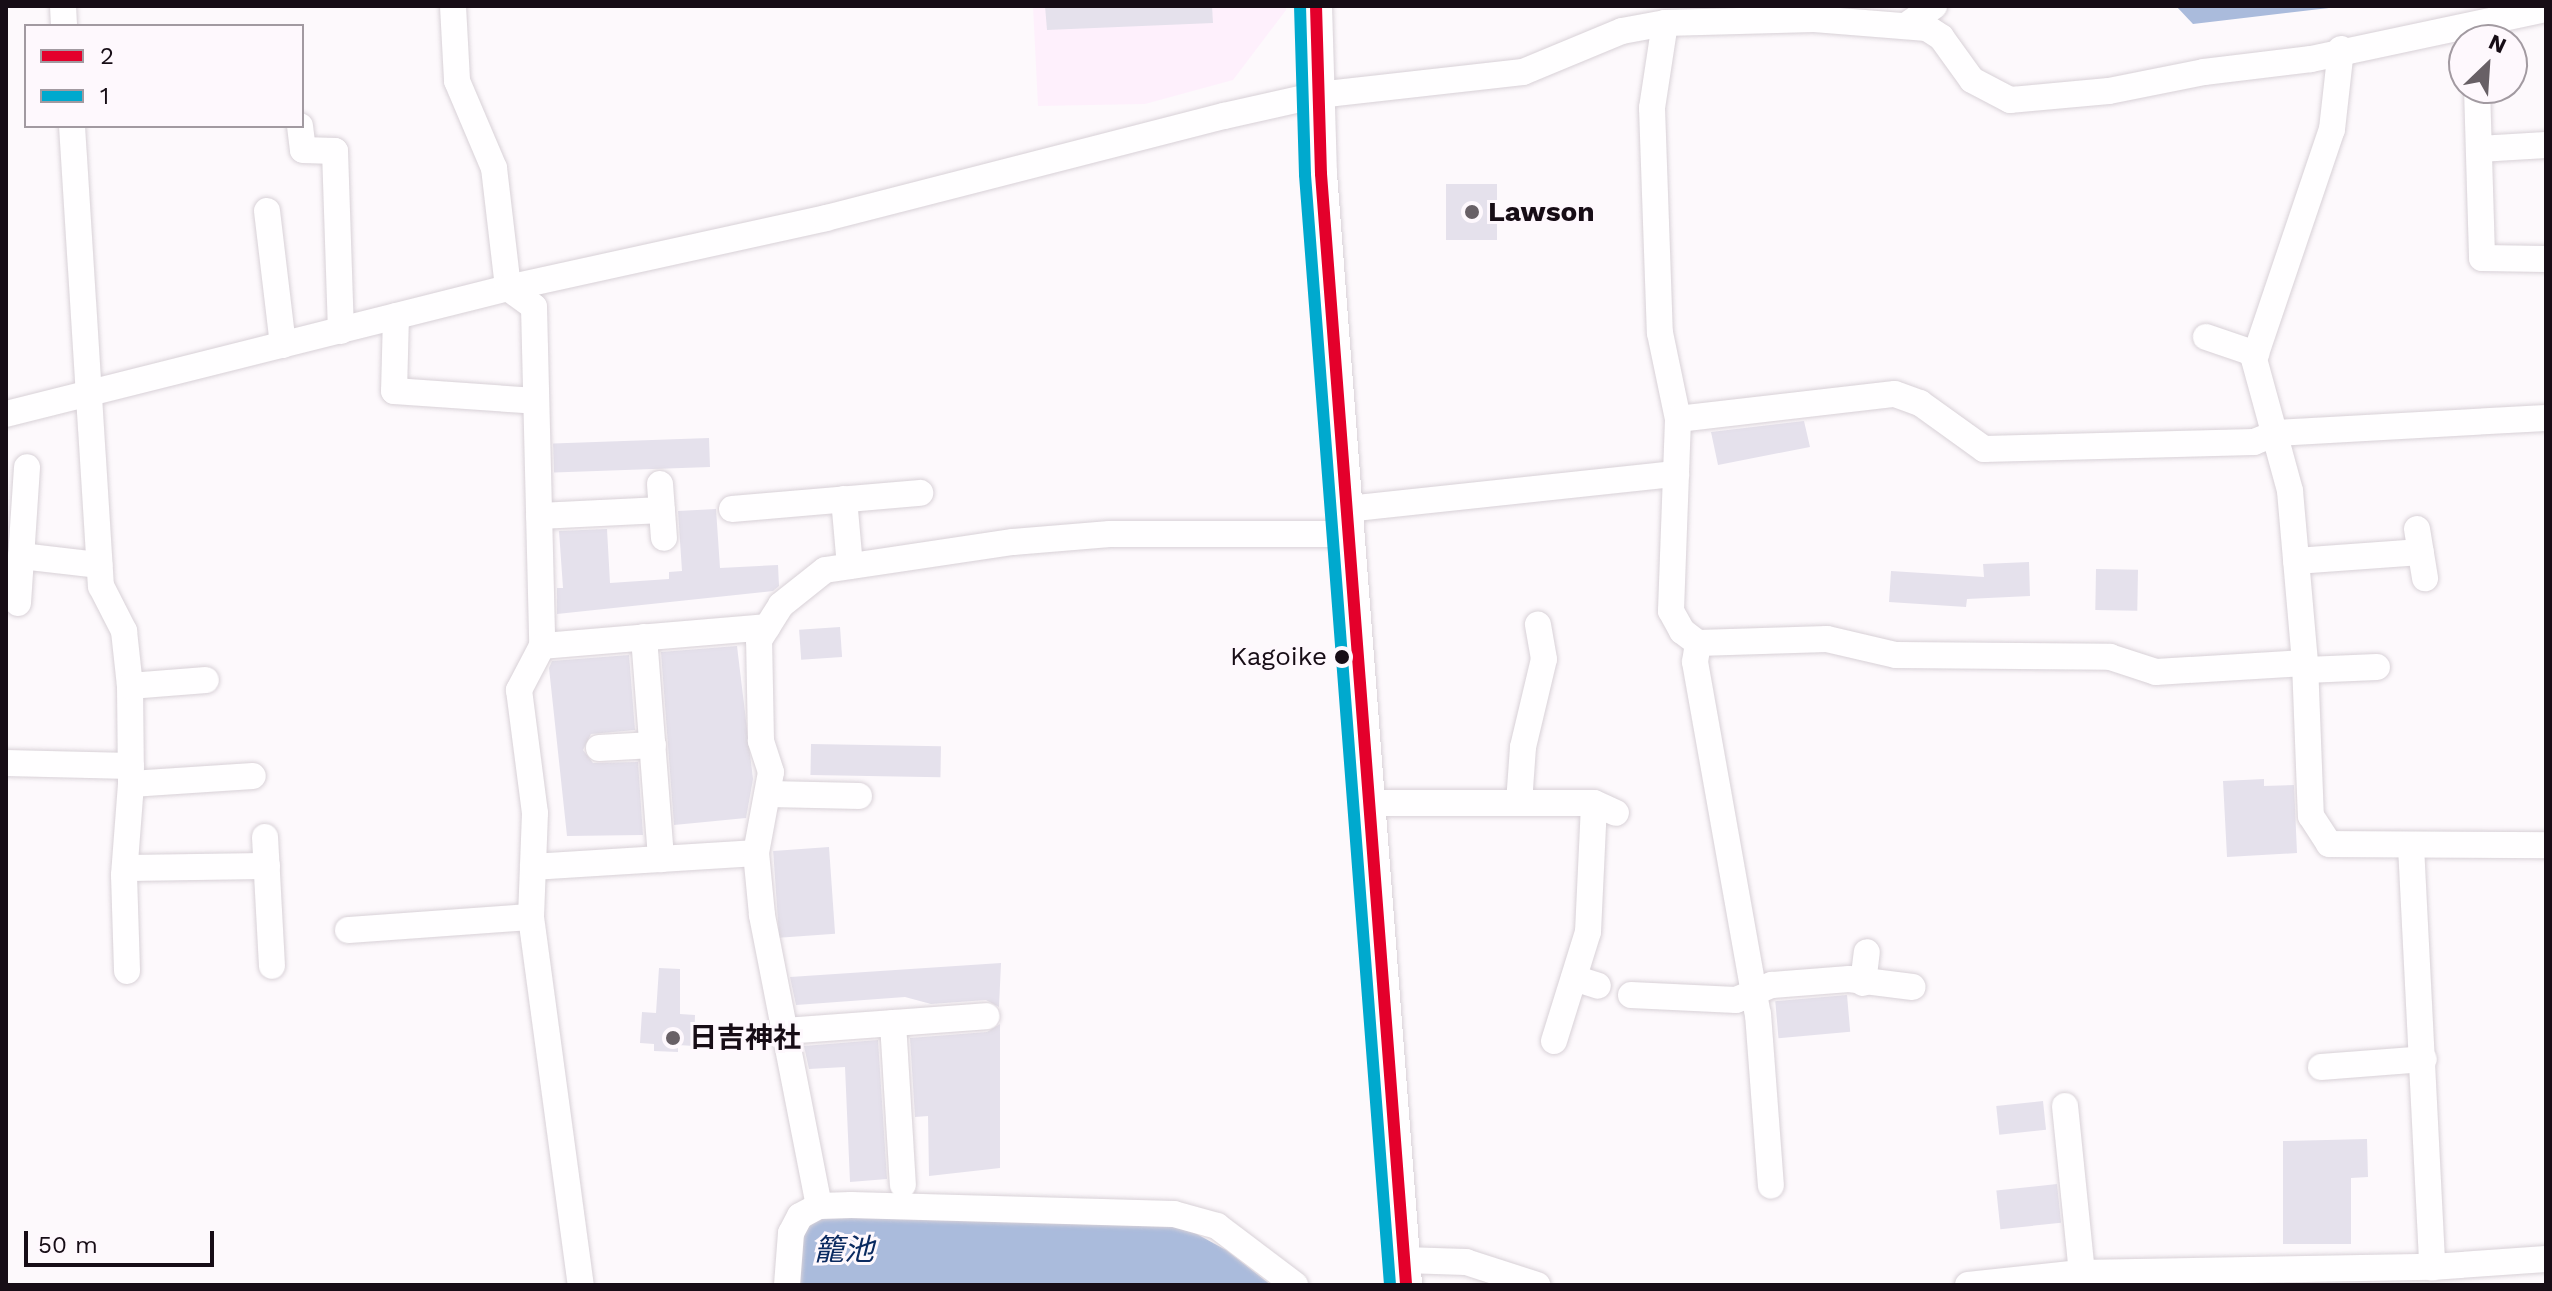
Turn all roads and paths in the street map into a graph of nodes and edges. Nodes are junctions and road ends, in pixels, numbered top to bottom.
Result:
1 (453, 6) edge
2 (1316, 6) edge
3 (1934, 6) edge
4 (2546, 9) edge
5 (1665, 23) junction
6 (2498, 24) edge
7 (1907, 25) junction
8 (2448, 35) edge
9 (2341, 49) junction
10 (1318, 95) junction
11 (2478, 104) edge
12 (72, 128) edge
13 (300, 128) edge
14 (2546, 145) edge
15 (2479, 149) junction
16 (267, 211) dead end
17 (2546, 259) edge
18 (508, 288) junction
19 (396, 316) junction
20 (341, 331) junction
21 (2206, 337) dead end
22 (283, 345) junction
23 (2256, 354) junction
24 (88, 394) junction
25 (536, 401) junction
26 (6, 414) edge
27 (2546, 418) edge
28 (1678, 419) junction
29 (2276, 433) junction
30 (27, 467) dead end
31 (1676, 474) junction
32 (920, 493) dead end
33 (844, 499) junction
34 (732, 509) dead end
35 (539, 516) junction
36 (1348, 522) junction
37 (664, 538) dead end
38 (21, 556) junction
39 (2296, 561) junction
40 (99, 565) junction
41 (850, 566) junction
42 (2425, 578) dead end
43 (18, 603) dead end
44 (1538, 625) dead end
45 (767, 627) junction
46 (644, 637) junction
47 (1698, 643) junction
48 (542, 646) junction
49 (2306, 666) junction
50 (2377, 667) dead end
51 (206, 680) dead end
52 (130, 686) junction
53 (653, 745) junction
54 (599, 748) dead end
55 (6, 763) edge
56 (131, 775) junction
57 (253, 776) dead end
58 (770, 794) junction
59 (859, 796) dead end
60 (1368, 803) junction
61 (1519, 803) junction
62 (265, 837) dead end
63 (2546, 845) edge
64 (2411, 846) junction
65 (756, 853) junction
66 (661, 859) junction
67 (267, 866) junction
68 (533, 867) junction
69 (125, 868) junction
70 (531, 917) junction
71 (348, 930) dead end
72 (1867, 952) dead end
73 (272, 966) dead end
74 (127, 971) dead end
75 (1863, 983) junction
76 (1912, 987) dead end
77 (1754, 993) junction
78 (1631, 995) dead end
79 (986, 1016) dead end
80 (893, 1023) junction
81 (784, 1031) junction
82 (1554, 1041) dead end
83 (2424, 1059) junction
84 (2321, 1067) dead end
85 (2065, 1106) dead end
86 (903, 1185) dead end
87 (1771, 1186) dead end
88 (819, 1206) junction
89 (2546, 1259) edge
90 (2432, 1267) junction
91 (1405, 1273) edge
92 (2082, 1273) junction
93 (2459, 1275) edge
94 (2343, 1276) edge
95 (2229, 1278) edge
96 (581, 1285) edge
97 (787, 1285) edge
98 (1295, 1285) edge
99 (1537, 1285) edge
100 (1968, 1285) edge

1 - 18 street
2 - 10 main road
3 - 7 street
4 - 6 street
5 - 7 street
5 - 10 street
5 - 28 street
7 - 9 street
8 - 9 street
9 - 23 street
10 - 18 street
10 - 36 main road
11 - 15 street
12 - 24 street
13 - 20 street
14 - 15 street
15 - 17 street
16 - 22 street
18 - 19 street
18 - 25 street
19 - 20 street
19 - 25 street
20 - 22 street
21 - 23 street
22 - 24 street
23 - 29 street
24 - 26 street
24 - 40 street
25 - 35 street
27 - 29 street
28 - 29 street
28 - 31 street
29 - 39 street
30 - 38 street
31 - 36 street
31 - 47 street
32 - 33 street
33 - 34 street
33 - 41 street
35 - 37 street
35 - 48 street
36 - 41 street
36 - 60 main road
38 - 40 street
38 - 43 street
39 - 42 street
39 - 49 street
40 - 52 street
41 - 45 street
44 - 61 street
45 - 46 street
45 - 58 street
46 - 48 street
46 - 53 street
47 - 49 street
47 - 77 street
48 - 68 street
49 - 50 street
49 - 64 street
51 - 52 street
52 - 56 street
53 - 54 street
53 - 66 street
55 - 56 street
56 - 57 street
56 - 69 street
58 - 59 street
58 - 65 street
60 - 61 street
60 - 91 main road
61 - 82 street
62 - 67 street
63 - 64 street
64 - 83 street
65 - 66 street
65 - 81 street
66 - 68 street
67 - 69 street
67 - 73 street
68 - 70 street
69 - 74 street
70 - 71 street
70 - 96 street
72 - 75 street
75 - 76 street
75 - 77 street
77 - 78 street
77 - 87 street
79 - 80 street
80 - 81 street
80 - 86 street
81 - 88 street
83 - 84 street
83 - 90 street
85 - 92 street
88 - 97 street
88 - 98 street
89 - 93 street
90 - 93 street
90 - 94 street
91 - 99 street
92 - 95 street
92 - 100 street
94 - 95 street

